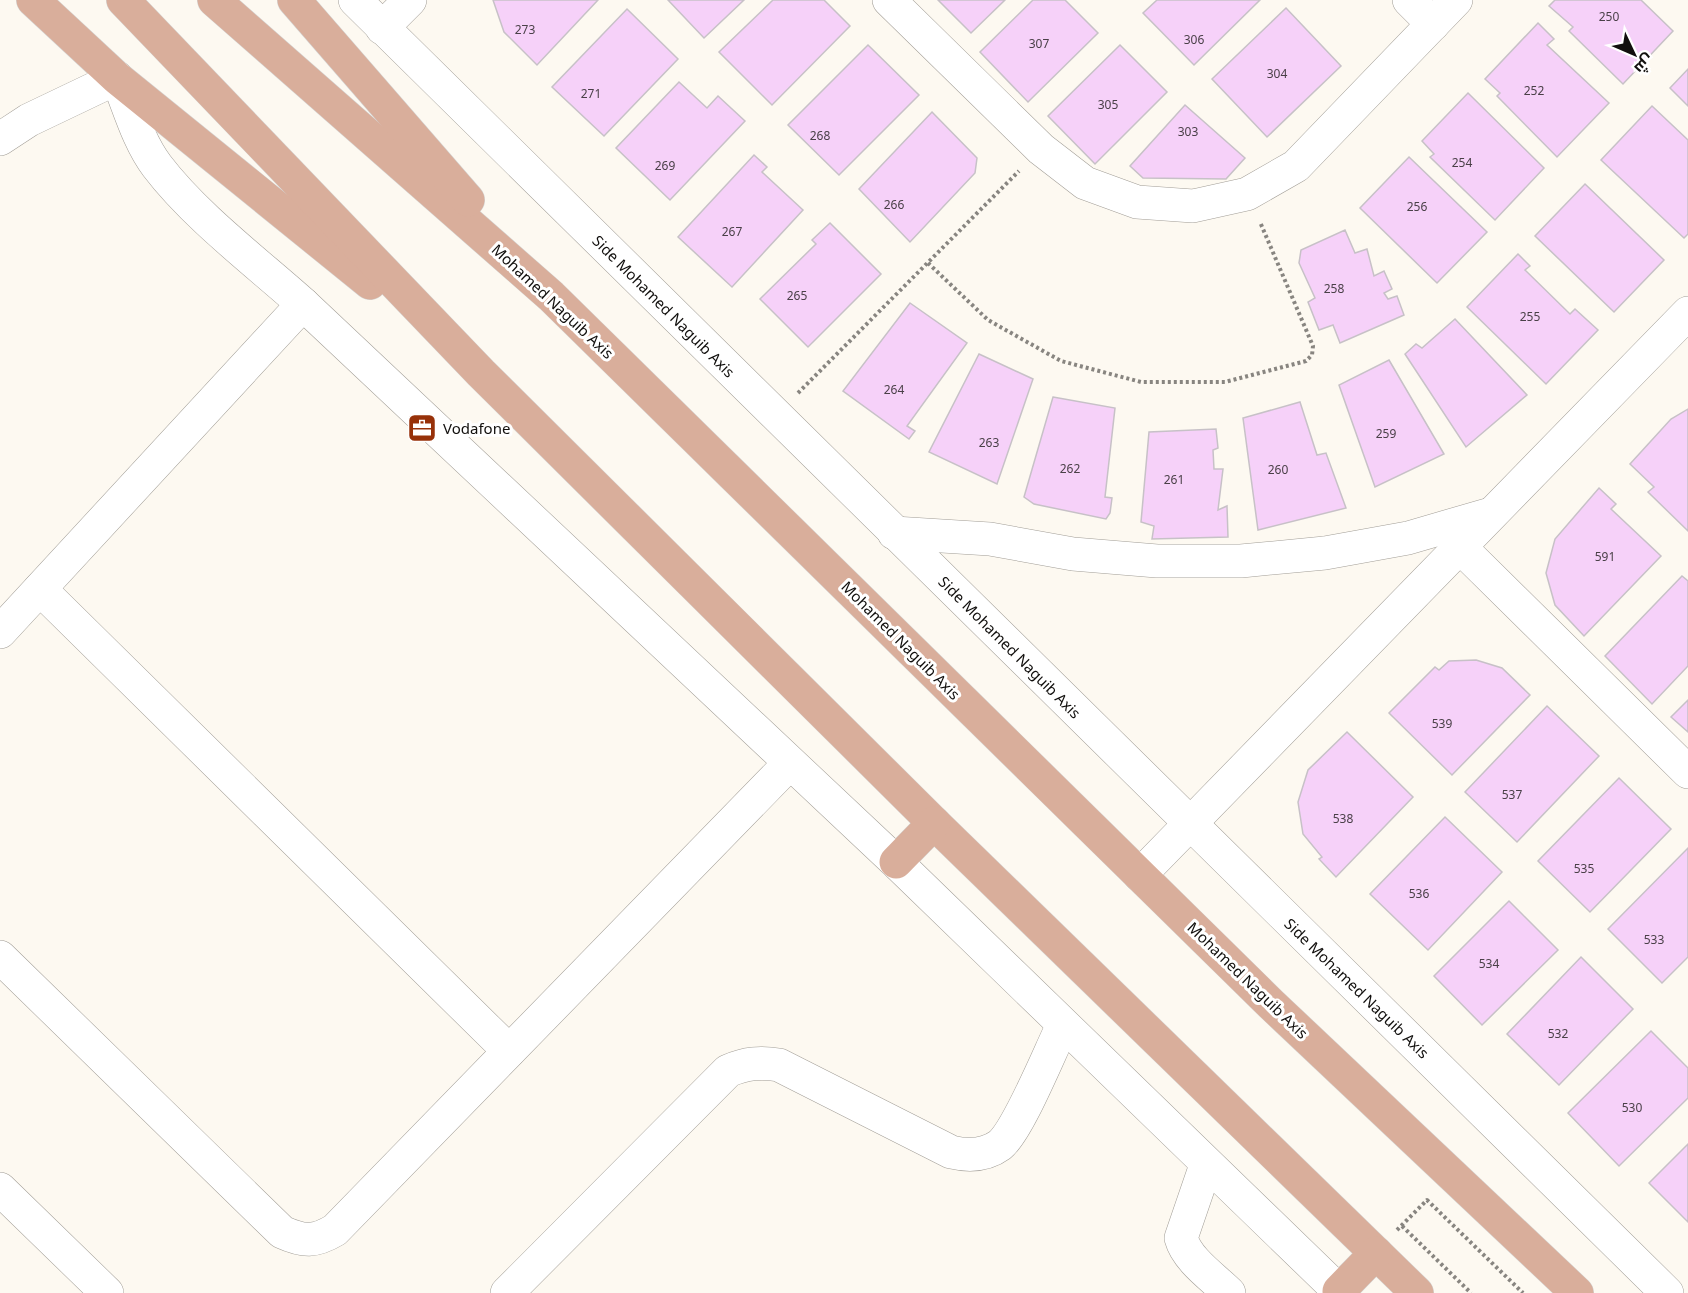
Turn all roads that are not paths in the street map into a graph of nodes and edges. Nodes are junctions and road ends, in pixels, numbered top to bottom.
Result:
1 (33, 0) edge
2 (123, 0) edge
3 (214, 0) edge
4 (294, 0) edge
5 (355, 0) edge
6 (410, 0) edge
7 (889, 0) edge
8 (1409, 0) edge
9 (1456, 0) edge
10 (1433, 24) junction
11 (382, 28) junction
12 (117, 78) junction
13 (0, 139) edge
14 (551, 296) junction
15 (303, 304) junction
16 (1688, 313) edge
17 (481, 373) junction
18 (1489, 515) junction
19 (894, 532) junction
20 (1459, 546) junction
21 (40, 589) junction
22 (0, 632) edge
23 (790, 763) junction
24 (1688, 772) edge
25 (934, 824) junction
26 (1190, 825) junction
27 (896, 862) junction
28 (1140, 875) junction
29 (0, 957) edge
30 (1063, 1024) junction
31 (509, 1052) junction
32 (1206, 1165) junction
33 (0, 1189) edge
34 (1376, 1253) junction
35 (1340, 1292) edge
36 (107, 1293) edge
37 (507, 1293) edge
38 (1230, 1293) edge
39 (1417, 1293) edge
40 (1577, 1293) edge
41 (1667, 1293) edge

1 - 12 main road
2 - 17 main road
3 - 14 main road, Mohamed Naguib Axis
4 - 14 main road
5 - 11 street, Side Mohamed Naguib Axis
6 - 11 street
7 - 10 street
8 - 10 street
9 - 10 street
11 - 19 street, Side Mohamed Naguib Axis
12 - 13 street
12 - 15 street
12 - 17 main road
14 - 28 main road, Mohamed Naguib Axis
15 - 21 street
15 - 23 street
16 - 18 street
17 - 25 main road
18 - 19 street
18 - 20 street
19 - 26 street, Side Mohamed Naguib Axis
20 - 24 street
20 - 26 street
21 - 22 street
21 - 31 street
23 - 27 street
23 - 31 street
25 - 27 main road
25 - 34 main road
26 - 28 street
26 - 41 street, Side Mohamed Naguib Axis
27 - 30 street
28 - 40 main road, Mohamed Naguib Axis
29 - 31 street
30 - 32 street
30 - 37 street
32 - 35 street
32 - 38 street
33 - 36 street
34 - 35 main road
34 - 39 main road

